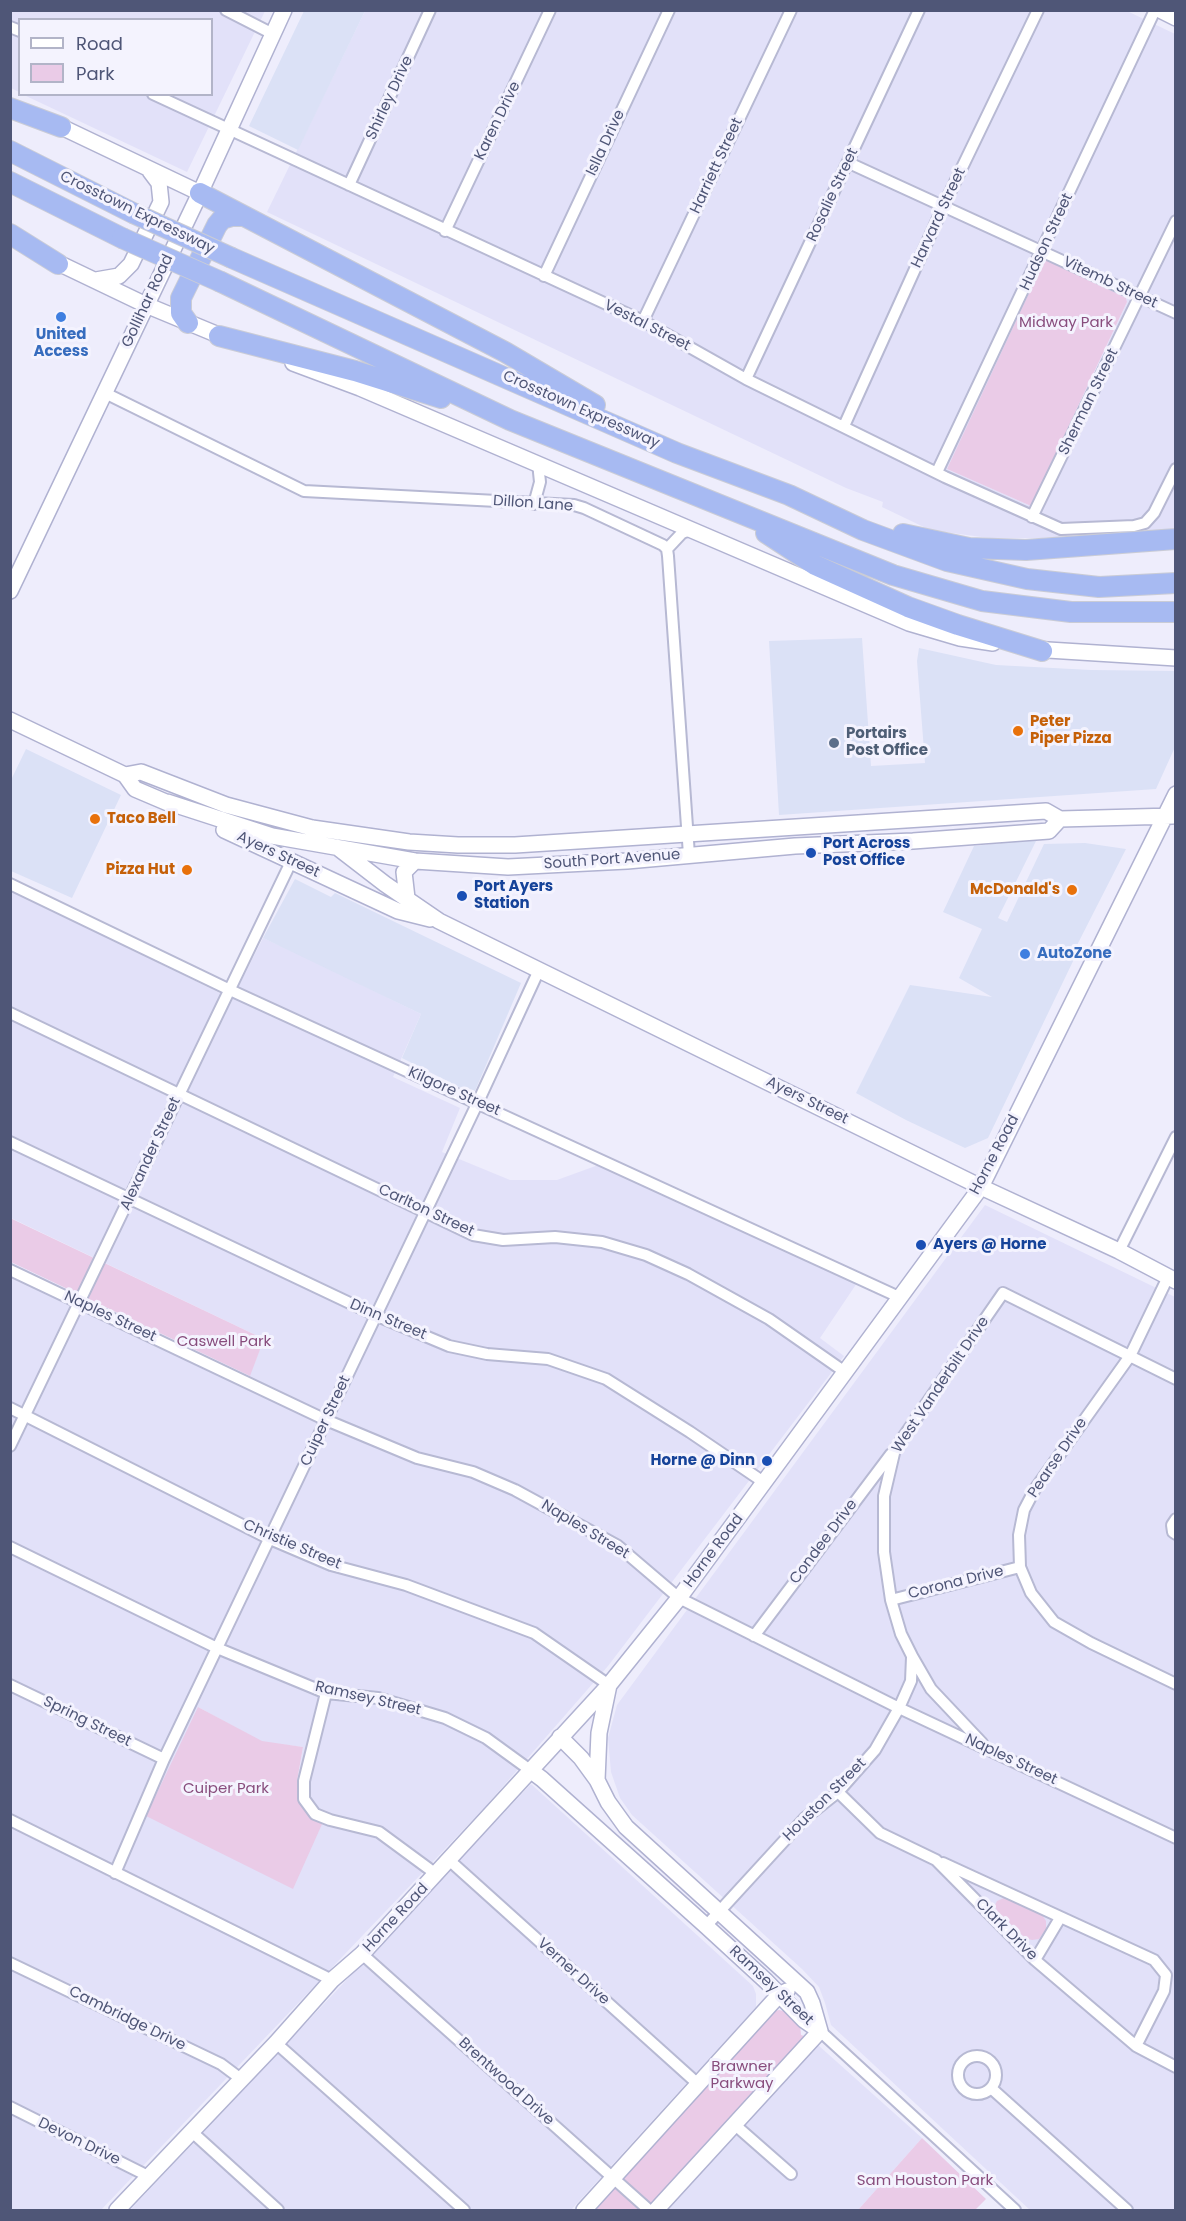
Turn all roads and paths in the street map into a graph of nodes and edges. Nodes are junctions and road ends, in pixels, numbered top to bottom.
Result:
1 (226, 10) edge
2 (284, 10) edge
3 (430, 10) edge
4 (550, 10) edge
5 (669, 10) edge
6 (790, 10) edge
7 (919, 10) edge
8 (1038, 10) edge
9 (1155, 10) edge
10 (1160, 10) edge
11 (1176, 18) edge
12 (273, 34) junction
13 (157, 96) edge
14 (10, 103) edge
15 (10, 108) edge
16 (61, 128) junction
17 (229, 130) junction
18 (10, 151) edge
19 (849, 163) junction
20 (150, 171) junction
21 (10, 182) edge
22 (349, 185) junction
23 (200, 193) junction
24 (944, 205) junction
25 (244, 216) junction
26 (1176, 221) edge
27 (445, 231) junction
28 (10, 236) edge
29 (1042, 252) junction
30 (58, 264) joint
31 (544, 276) junction
32 (96, 280) junction
33 (1140, 297) junction
34 (146, 305) junction
35 (1176, 313) edge
36 (643, 321) junction
37 (188, 322) junction
38 (219, 336) junction
39 (746, 379) junction
40 (105, 393) junction
41 (510, 420) junction
42 (844, 426) junction
43 (677, 453) junction
44 (538, 463) junction
45 (1176, 470) edge
46 (937, 472) junction
47 (534, 504) junction
48 (728, 508) junction
49 (1032, 517) junction
50 (839, 519) junction
51 (693, 530) junction
52 (1176, 539) edge
53 (667, 549) junction
54 (1176, 583) edge
55 (10, 591) edge
56 (1176, 612) edge
57 (1042, 651) junction
58 (1176, 658) edge
59 (10, 720) edge
60 (125, 775) junction
61 (1176, 794) edge
62 (167, 802) junction
63 (1170, 816) edge
64 (1060, 819) junction
65 (688, 833) junction
66 (337, 840) junction
67 (689, 855) junction
68 (415, 861) junction
69 (291, 862) junction
70 (10, 884) edge
71 (407, 898) junction
72 (439, 921) junction
73 (539, 970) junction
74 (230, 990) junction
75 (10, 1013) edge
76 (178, 1095) junction
77 (478, 1102) junction
78 (1176, 1137) edge
79 (10, 1142) edge
80 (981, 1186) junction
81 (130, 1199) junction
82 (425, 1211) junction
83 (1119, 1251) junction
84 (10, 1270) edge
85 (1172, 1279) edge
86 (899, 1298) junction
87 (80, 1302) junction
88 (375, 1316) junction
89 (1130, 1356) junction
90 (845, 1372) junction
91 (1176, 1379) edge
92 (10, 1408) edge
93 (26, 1415) junction
94 (326, 1420) junction
95 (10, 1446) edge
96 (895, 1449) junction
97 (765, 1483) junction
98 (1176, 1520) edge
99 (1176, 1534) edge
100 (270, 1539) junction
101 (10, 1547) edge
102 (1020, 1567) junction
103 (679, 1598) junction
104 (891, 1600) junction
105 (754, 1636) junction
106 (217, 1648) junction
107 (912, 1656) junction
108 (1176, 1684) edge
109 (10, 1685) edge
110 (609, 1685) junction
111 (326, 1693) junction
112 (899, 1708) junction
113 (560, 1737) junction
114 (987, 1748) junction
115 (164, 1759) junction
116 (530, 1770) junction
117 (597, 1780) junction
118 (838, 1792) junction
119 (10, 1820) edge
120 (1176, 1838) edge
121 (449, 1860) junction
122 (936, 1860) junction
123 (115, 1873) junction
124 (436, 1874) junction
125 (719, 1911) junction
126 (1060, 1918) junction
127 (706, 1926) junction
128 (362, 1954) junction
129 (1035, 1960) junction
130 (10, 1963) edge
131 (332, 1980) junction
132 (807, 1992) junction
133 (779, 1995) junction
134 (819, 2031) junction
135 (276, 2043) junction
136 (1136, 2046) junction
137 (1176, 2067) edge
138 (242, 2079) junction
139 (698, 2084) junction
140 (991, 2088) dead end
141 (10, 2108) edge
142 (734, 2124) junction
143 (191, 2131) junction
144 (791, 2174) dead end
145 (148, 2176) junction
146 (614, 2177) junction
147 (117, 2211) edge
148 (278, 2211) edge
149 (464, 2211) edge
150 (584, 2211) edge
151 (649, 2211) edge
152 (656, 2211) edge
153 (1015, 2211) edge
154 (1127, 2211) edge

1 - 12 street
2 - 12 main road, Gollihar Road
3 - 22 street, Shirley Drive
4 - 27 street, Karen Drive
5 - 31 street, Islla Drive
6 - 36 street, Harriett Street
7 - 19 street, Rosalie Street
8 - 24 street, Harvard Street
9 - 29 street, Hudson Street
10 - 11 main road
12 - 17 main road, Gollihar Road
13 - 17 street, Vestal Street
14 - 16 main road
15 - 16 highway
16 - 20 main road
17 - 22 street, Vestal Street
17 - 23 main road, Gollihar Road
18 - 43 highway, Crosstown Expressway, bridge
19 - 24 street, Vitemb Street
19 - 39 street, Rosalie Street
20 - 23 main road
20 - 32 main road
21 - 41 highway, Crosstown Expressway, bridge
22 - 27 street, Vestal Street
23 - 25 highway
23 - 34 main road, Gollihar Road
24 - 29 street, Vitemb Street
24 - 42 street, Harvard Street
25 - 37 highway
25 - 43 highway
26 - 33 street, Sherman Street
27 - 31 street, Vestal Street
28 - 30 highway
29 - 33 street, Vitemb Street
29 - 46 street, Hudson Street
30 - 32 main road
31 - 36 street, Vestal Street
32 - 34 main road
33 - 35 street, Vitemb Street
33 - 49 street, Sherman Street
34 - 37 main road
34 - 40 main road, Gollihar Road
36 - 39 street, Vestal Street
37 - 38 main road
38 - 41 highway
38 - 44 main road
39 - 42 street, Vestal Street
40 - 47 street, Dillon Lane
40 - 55 main road, Gollihar Road
41 - 48 highway, Crosstown Expressway
42 - 46 street, Vestal Street
43 - 50 highway, Crosstown Expressway
44 - 47 street
44 - 51 main road
45 - 49 street, Vestal Street
46 - 49 street, Vestal Street
47 - 53 street, Dillon Lane
48 - 56 highway, Crosstown Expressway
48 - 57 highway
50 - 52 highway
50 - 54 highway, Crosstown Expressway
51 - 53 street
51 - 57 main road
53 - 65 street
57 - 58 main road
59 - 60 main road, Ayers Street
60 - 62 main road, Ayers Street
60 - 66 main road, Ayers Street
61 - 63 main road, Horne Road
62 - 66 main road, South Port Avenue
62 - 69 main road, Ayers Street
63 - 64 main road, South Port Avenue
63 - 80 main road, Horne Road
64 - 65 main road, South Port Avenue
64 - 67 main road, South Port Avenue
65 - 66 main road, South Port Avenue
65 - 67 street
66 - 68 main road, South Port Avenue
66 - 71 main road, Ayers Street
67 - 68 main road, South Port Avenue
68 - 71 main road
69 - 72 main road, Ayers Street
69 - 74 street, Alexander Street
70 - 74 street, Kilgore Street
71 - 72 main road, Ayers Street
72 - 73 main road, Ayers Street
73 - 77 street, Cuiper Street
73 - 80 main road, Ayers Street
74 - 76 street, Alexander Street
74 - 77 street, Kilgore Street
75 - 76 street, Carlton Street
76 - 81 street, Alexander Street
76 - 82 street, Carlton Street
77 - 82 street, Cuiper Street
77 - 86 street, Kilgore Street
78 - 83 street
79 - 81 street, Dinn Street
80 - 83 main road, Ayers Street
80 - 86 main road, Horne Road
81 - 87 street, Alexander Street
81 - 88 street, Dinn Street
82 - 88 street, Cuiper Street
82 - 90 street, Carlton Street
83 - 85 main road, Ayers Street
84 - 87 street, Naples Street
85 - 89 street, Pearse Drive
86 - 90 main road, Horne Road
87 - 93 street, Alexander Street
87 - 94 street, Naples Street
88 - 94 street, Cuiper Street
88 - 97 street, Dinn Street
89 - 91 street, West Vanderbilt Drive
89 - 96 street, West Vanderbilt Drive
89 - 102 street, Pearse Drive
90 - 97 main road, Horne Road
92 - 93 street, Christie Street
93 - 95 street, Alexander Street
93 - 100 street, Christie Street
94 - 100 street, Cuiper Street
94 - 103 street, Naples Street
96 - 104 street, West Vanderbilt Drive
96 - 105 street, Condee Drive
97 - 103 main road, Horne Road
98 - 99 street
100 - 106 street, Cuiper Street
100 - 110 street, Christie Street
101 - 106 street, Ramsey Street
102 - 104 street, Corona Drive
102 - 108 street, Pearse Drive
103 - 105 street, Naples Street
103 - 110 main road, Horne Road
104 - 107 street, West Vanderbilt Drive
105 - 112 street, Naples Street
106 - 111 street, Ramsey Street
106 - 115 street, Cuiper Street
107 - 112 street, Houston Street
107 - 114 street, West Vanderbilt Drive
109 - 115 street, Spring Street
110 - 113 main road, Horne Road
110 - 117 main road
111 - 116 street, Ramsey Street
111 - 124 street
112 - 114 street, Naples Street
112 - 118 street, Houston Street
113 - 116 main road, Horne Road
113 - 117 main road, Ramsey Street
114 - 120 street, Naples Street
115 - 123 street, Cuiper Street
116 - 121 main road, Horne Road
116 - 127 main road, Ramsey Street
117 - 125 main road, Ramsey Street
118 - 122 street, Clark Drive
118 - 125 street, Houston Street
119 - 123 street
121 - 124 main road, Horne Road
121 - 139 street, Verner Drive
122 - 126 street
122 - 129 street, Clark Drive
123 - 131 street
124 - 128 main road, Horne Road
125 - 127 street, Houston Street
125 - 132 main road, Ramsey Street
126 - 129 street
126 - 136 street
127 - 133 main road, Ramsey Street
128 - 131 main road, Horne Road
128 - 146 street, Brentwood Drive
129 - 136 street, Clark Drive
130 - 138 street, Cambridge Drive
131 - 135 main road, Horne Road
132 - 133 main road
132 - 134 main road, Ramsey Street
133 - 134 main road, Ramsey Street
133 - 139 main road
134 - 142 main road
134 - 153 street, Ramsey Street
135 - 138 main road, Horne Road
135 - 149 street
136 - 137 street, Clark Drive
138 - 143 main road, Horne Road
139 - 146 main road
140 - 154 street
141 - 145 street, Devon Drive
142 - 144 street
142 - 152 main road
143 - 145 main road, Horne Road
143 - 148 street
145 - 147 main road, Horne Road
146 - 150 main road
146 - 151 street, Brentwood Drive

